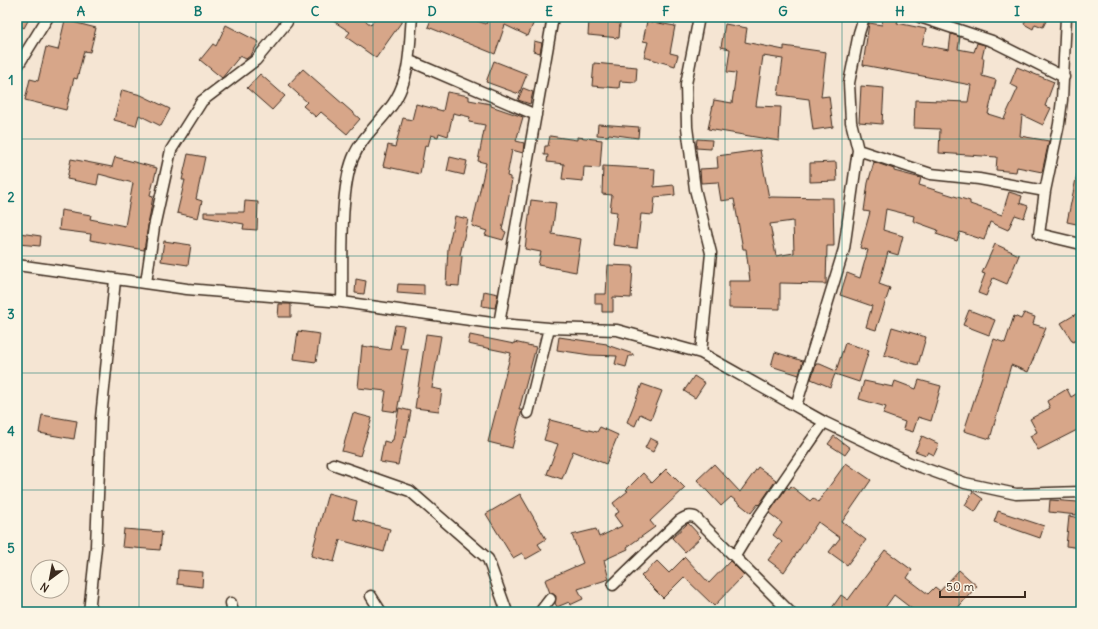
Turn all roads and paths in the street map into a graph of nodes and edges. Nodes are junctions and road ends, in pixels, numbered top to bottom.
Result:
1 (48, 17) edge
2 (287, 17) edge
3 (412, 17) edge
4 (552, 17) edge
5 (699, 17) edge
6 (864, 17) edge
7 (920, 17) edge
8 (1066, 17) edge
9 (410, 61) junction
10 (17, 67) edge
11 (1064, 77) junction
12 (536, 115) junction
13 (858, 150) junction
14 (1044, 191) junction
15 (1081, 244) edge
16 (17, 265) edge
17 (115, 280) junction
18 (146, 284) junction
19 (342, 302) junction
20 (499, 324) junction
21 (549, 328) junction
22 (701, 353) junction
23 (796, 406) junction
24 (528, 413) dead end
25 (824, 422) junction
26 (333, 464) dead end
27 (1081, 492) edge
28 (735, 556) junction
29 (613, 585) dead end
30 (371, 596) dead end
31 (550, 599) dead end
32 (90, 612) edge
33 (381, 612) edge
34 (506, 612) edge
35 (540, 612) edge
36 (790, 612) edge

1 - 10 street
2 - 18 street
3 - 9 street
4 - 12 street
5 - 22 street
6 - 13 street
7 - 11 street
8 - 11 street
9 - 12 street
9 - 19 street
11 - 14 street
12 - 20 street
13 - 14 street
13 - 23 street
14 - 15 street
16 - 17 street
17 - 18 street
17 - 32 street
18 - 19 street
19 - 20 street
20 - 21 street
21 - 22 street
21 - 24 street
22 - 23 street
23 - 25 street
25 - 27 street
25 - 28 street
26 - 34 street
28 - 29 street
28 - 36 street
30 - 33 street
31 - 35 street

